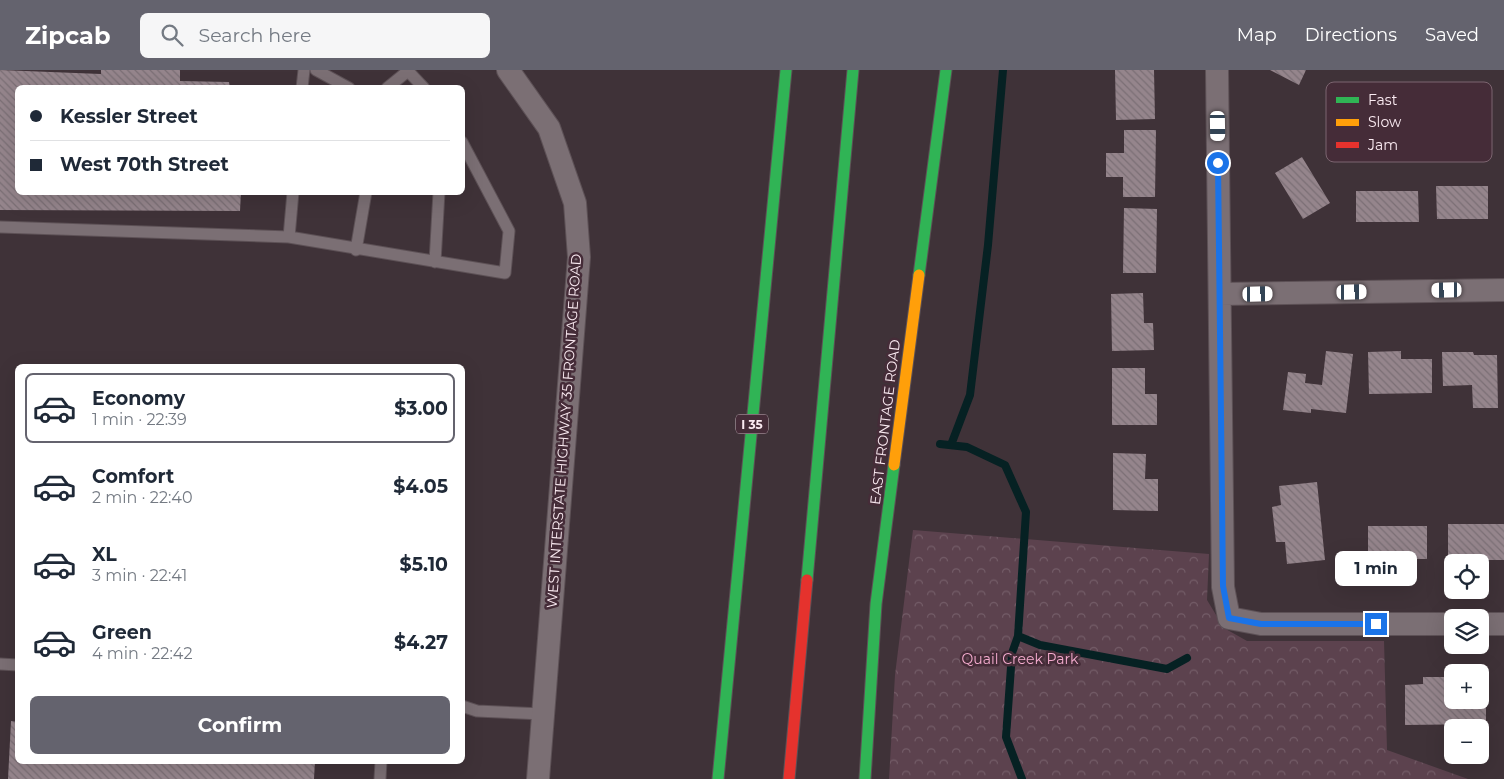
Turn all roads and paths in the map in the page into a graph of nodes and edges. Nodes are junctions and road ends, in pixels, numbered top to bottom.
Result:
1 (304, 70) edge
2 (316, 70) edge
3 (508, 70) edge
4 (786, 70) edge
5 (853, 70) edge
6 (946, 70) edge
7 (1217, 70) edge
8 (302, 85) edge
9 (344, 85) edge
10 (391, 85) edge
11 (421, 85) edge
12 (465, 148) edge
13 (293, 195) edge
14 (365, 195) edge
15 (439, 195) edge
16 (0, 227) edge
17 (289, 237) junction
18 (356, 250) junction
19 (435, 262) junction
20 (1504, 290) edge
21 (1220, 294) junction
22 (1444, 624) edge
23 (1489, 624) edge
24 (1504, 624) edge
25 (0, 664) edge
26 (15, 664) edge
27 (465, 707) edge
28 (543, 714) junction
29 (381, 764) edge
30 (380, 779) edge
31 (538, 779) edge
32 (718, 779) edge
33 (789, 779) edge
34 (865, 779) edge

1 - 8 lane
2 - 9 lane
3 - 28 street, WEST INTERSTATE HIGHWAY 35 FRONTAGE ROAD
4 - 32 main road, I 35
5 - 33 main road
6 - 34 main road, EAST FRONTAGE ROAD
7 - 21 street
10 - 11 lane
12 - 19 lane
13 - 17 lane
14 - 18 lane
15 - 19 lane
16 - 17 lane
17 - 18 lane
18 - 19 lane
20 - 21 street
21 - 22 street
23 - 24 street
25 - 26 lane
27 - 28 lane
28 - 31 street, WEST INTERSTATE HIGHWAY 35 FRONTAGE ROAD
29 - 30 lane

